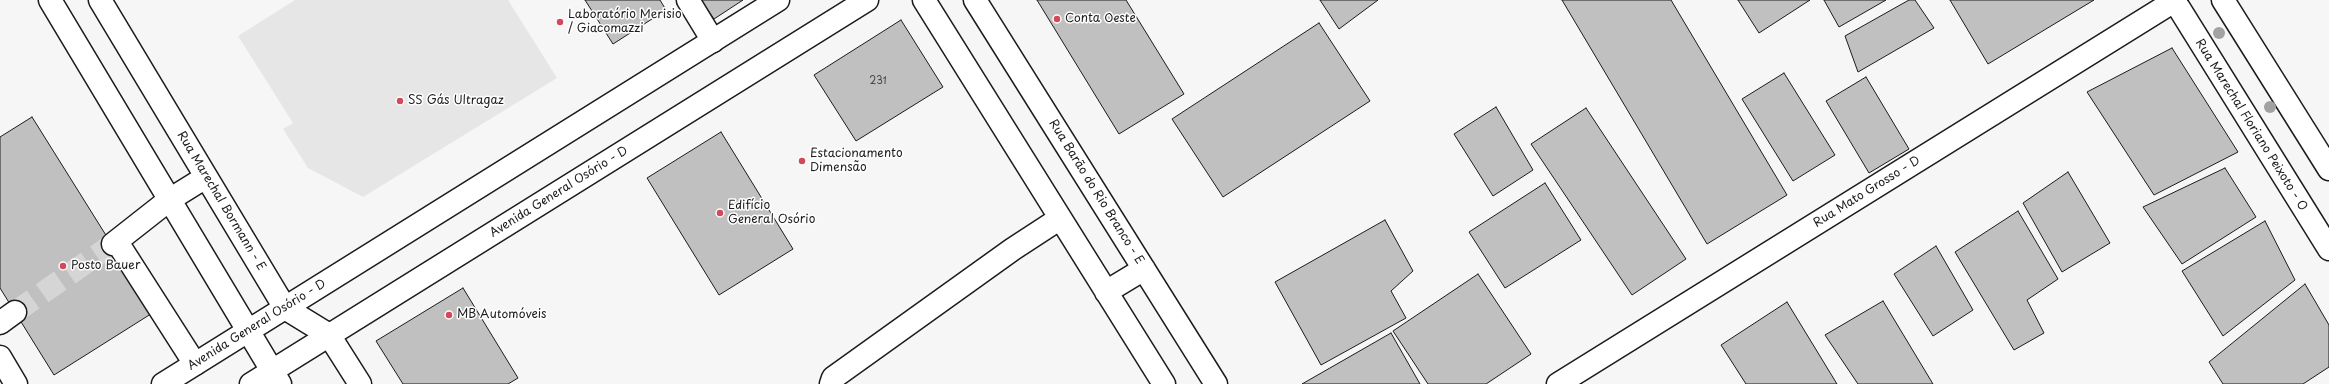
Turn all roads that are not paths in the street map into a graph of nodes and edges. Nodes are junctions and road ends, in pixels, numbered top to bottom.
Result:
1 (50, 0) edge
2 (100, 0) edge
3 (688, 0) edge
4 (778, 0) edge
5 (867, 0) edge
6 (924, 0) edge
7 (975, 0) edge
8 (2175, 0) edge
9 (2223, 0) edge
10 (713, 41) junction
11 (2329, 169) edge
12 (206, 177) junction
13 (169, 200) junction
14 (1059, 219) junction
15 (2329, 249) edge
16 (1144, 269) junction
17 (1106, 292) junction
18 (285, 308) junction
19 (248, 332) junction
20 (329, 335) junction
21 (0, 357) edge
22 (195, 364) junction
23 (276, 377) edge
24 (16, 384) edge
25 (163, 384) edge
26 (252, 384) edge
27 (360, 384) edge
28 (832, 384) edge
29 (1164, 384) edge
30 (1216, 384) edge
31 (1558, 384) edge

1 - 13 street
2 - 12 street, Rua Marechal Bormann - E
3 - 10 street
4 - 10 street, Avenida General Osório - D
5 - 20 street, Avenida General Osório - D
6 - 14 street
7 - 16 street, Rua Barão do Rio Branco - E
8 - 15 street, Rua Marechal Floriano Peixoto - O
8 - 31 street, Rua Mato Grosso - D
9 - 11 street
10 - 18 street, Avenida General Osório - D
12 - 13 street
12 - 18 street, Rua Marechal Bormann - E
13 - 19 street
13 - 22 street
14 - 17 street
14 - 28 street
16 - 17 street
16 - 30 street, Rua Barão do Rio Branco - E
17 - 29 street
18 - 19 street, Avenida General Osório - D
18 - 20 street, Rua Marechal Bormann - E
19 - 22 street, Avenida General Osório - D
19 - 23 street
20 - 23 street, Avenida General Osório - D
20 - 27 street, Rua Marechal Bormann - E
21 - 24 street
22 - 25 street, Avenida General Osório - D
23 - 26 street, Avenida General Osório - D

